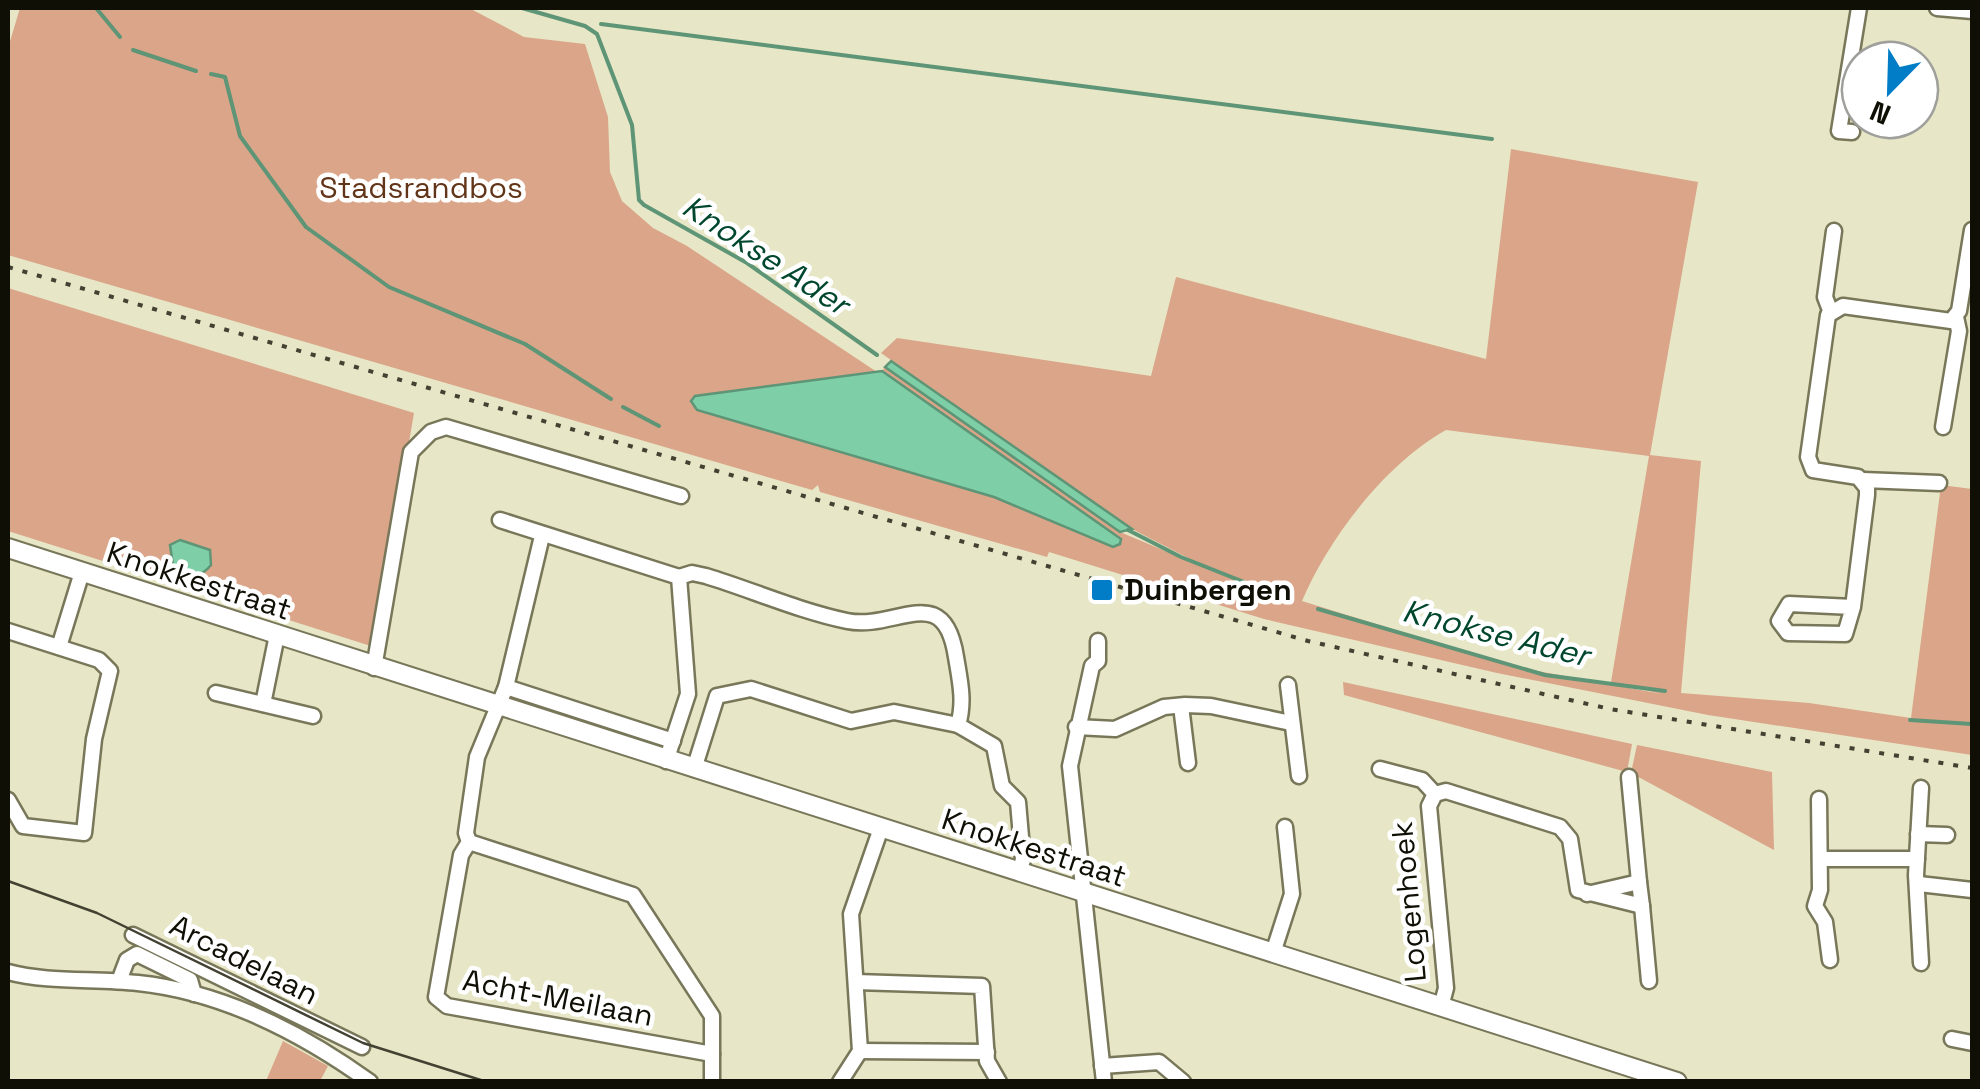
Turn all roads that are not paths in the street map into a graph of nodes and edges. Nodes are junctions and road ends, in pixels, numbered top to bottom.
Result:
1 (1859, 8) edge
2 (1937, 8) edge
3 (1972, 11) edge
4 (1854, 40) edge
5 (1972, 230) edge
6 (1834, 231) dead end
7 (1830, 310) junction
8 (1956, 317) junction
9 (1943, 427) dead end
10 (1863, 480) junction
11 (1939, 483) dead end
12 (681, 496) dead end
13 (500, 520) dead end
14 (542, 536) junction
15 (8, 548) edge
16 (82, 572) junction
17 (680, 577) junction
18 (1853, 607) junction
19 (8, 631) edge
20 (277, 635) junction
21 (1098, 642) dead end
22 (59, 648) junction
23 (374, 668) junction
24 (1288, 685) dead end
25 (506, 687) junction
26 (216, 693) dead end
27 (688, 694) junction
28 (717, 696) junction
29 (263, 704) junction
30 (1181, 706) junction
31 (499, 708) junction
32 (313, 716) dead end
33 (1292, 723) junction
34 (958, 726) junction
35 (1076, 727) junction
36 (673, 741) junction
37 (666, 761) junction
38 (1188, 764) dead end
39 (694, 769) junction
40 (1380, 769) dead end
41 (1299, 776) dead end
42 (1628, 777) dead end
43 (1921, 788) dead end
44 (1435, 794) junction
45 (1819, 799) dead end
46 (8, 800) edge
47 (1285, 827) dead end
48 (881, 828) junction
49 (1918, 834) junction
50 (1947, 834) dead end
51 (470, 842) junction
52 (1820, 859) junction
53 (1916, 860) junction
54 (1019, 871) junction
55 (1639, 882) junction
56 (1920, 884) junction
57 (1972, 890) edge
58 (1082, 892) junction
59 (1587, 894) junction
60 (1642, 906) junction
61 (133, 935) dead end
62 (1273, 954) junction
63 (1830, 960) dead end
64 (1920, 963) dead end
65 (8, 972) edge
66 (120, 981) junction
67 (1650, 981) dead end
68 (856, 982) junction
69 (194, 994) junction
70 (1441, 1007) junction
71 (332, 1032) junction
72 (1952, 1039) dead end
73 (1972, 1043) edge
74 (362, 1047) dead end
75 (324, 1050) junction
76 (860, 1051) junction
77 (987, 1052) junction
78 (712, 1054) junction
79 (1103, 1074) edge
80 (370, 1082) edge
81 (712, 1082) edge
82 (840, 1082) edge
83 (999, 1082) edge
84 (1183, 1082) edge
85 (1678, 1082) edge

1 - 4 street
2 - 3 street
5 - 8 street
6 - 7 street
7 - 8 street
7 - 10 street
8 - 9 street
10 - 11 street
10 - 18 street
12 - 23 street
13 - 14 street
14 - 17 street
14 - 25 street, Acht-Meilaan
15 - 16 street, Knokkestraat
16 - 20 street, Knokkestraat
16 - 22 street
17 - 27 street
17 - 34 street
18 - 18 street
19 - 22 street
20 - 23 street, Knokkestraat
20 - 29 street
21 - 35 street
22 - 46 street
23 - 31 street, Knokkestraat
24 - 33 street
25 - 31 street, Acht-Meilaan
25 - 36 street
26 - 29 street
27 - 28 street
27 - 36 street
28 - 34 street
28 - 39 street
29 - 32 street
30 - 33 street
30 - 35 street
30 - 38 street
31 - 37 street, Knokkestraat
31 - 51 street, Acht-Meilaan
33 - 41 street
34 - 54 street
35 - 58 street
36 - 37 street
37 - 39 street, Knokkestraat
39 - 48 street, Knokkestraat
40 - 44 street, Logenhoek
42 - 55 street
43 - 49 street
44 - 59 street, Logenhoek
44 - 70 street, Logenhoek
45 - 52 street
47 - 62 street
48 - 54 street, Knokkestraat
48 - 68 street
49 - 50 street
49 - 53 street
51 - 78 street, Acht-Meilaan
51 - 78 street, Acht-Meilaan
52 - 53 street
52 - 63 street
53 - 56 street
54 - 58 street, Knokkestraat
55 - 59 street
55 - 60 street
56 - 57 street
56 - 64 street
58 - 62 street, Knokkestraat
58 - 79 street
59 - 60 street
60 - 67 street
61 - 71 street, Arcadelaan
62 - 70 street, Knokkestraat
65 - 66 street, Arcadelaan
66 - 69 street, Arcadelaan
66 - 69 street, Arcadelaan
68 - 76 street
68 - 77 street
69 - 75 street, Arcadelaan
70 - 85 street, Knokkestraat
71 - 74 street, Arcadelaan
71 - 75 street, Arcadelaan
72 - 73 street
75 - 80 street, Arcadelaan
76 - 77 street
76 - 82 street
77 - 83 street
78 - 81 street, Acht-Meilaan
79 - 84 street

